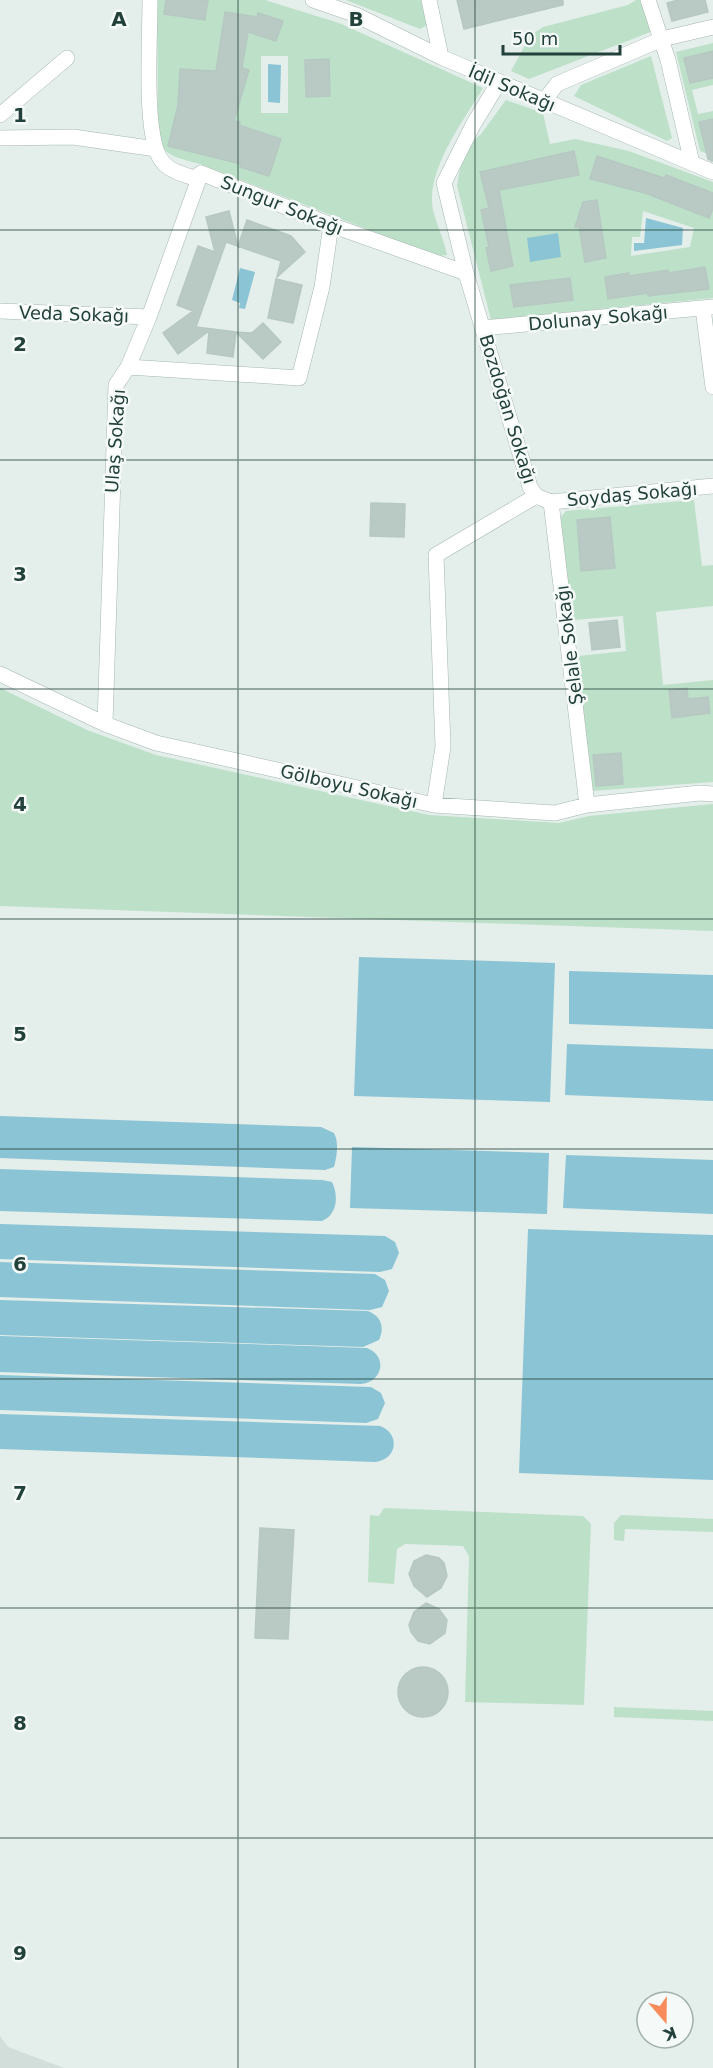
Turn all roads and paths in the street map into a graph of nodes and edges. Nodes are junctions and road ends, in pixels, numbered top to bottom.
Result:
1 (150, 0) edge
2 (313, 0) edge
3 (429, 0) edge
4 (648, 0) edge
5 (713, 27) edge
6 (662, 39) junction
7 (441, 57) junction
8 (67, 58) dead end
9 (499, 82) junction
10 (544, 101) junction
11 (0, 115) edge
12 (0, 138) edge
13 (156, 149) junction
14 (692, 163) junction
15 (713, 172) edge
16 (201, 173) junction
17 (331, 225) junction
18 (466, 273) junction
19 (708, 308) edge
20 (0, 311) edge
21 (149, 317) junction
22 (482, 328) junction
23 (128, 367) junction
24 (713, 387) edge
25 (713, 486) edge
26 (536, 495) junction
27 (551, 502) junction
28 (0, 674) edge
29 (105, 724) junction
30 (713, 794) edge
31 (434, 805) junction
32 (587, 805) junction

1 - 13 street
2 - 7 street, İdil Sokağı
3 - 7 street
4 - 6 street
5 - 6 street
6 - 10 street
6 - 14 street
7 - 9 street, İdil Sokağı
8 - 11 street
9 - 10 street, İdil Sokağı
9 - 18 street, Bozdoğan Sokağı
10 - 14 street, İdil Sokağı
12 - 13 street
13 - 16 street, Sungur Sokağı
14 - 15 street, İdil Sokağı
16 - 17 street, Sungur Sokağı
16 - 21 street, Ulaş Sokağı
17 - 18 street, Sungur Sokağı
17 - 23 street
18 - 22 street, Bozdoğan Sokağı
19 - 22 street, Dolunay Sokağı
19 - 24 street
20 - 21 street, Veda Sokağı
21 - 23 street, Ulaş Sokağı
22 - 26 street, Bozdoğan Sokağı
23 - 29 street, Ulaş Sokağı
25 - 27 street, Soydaş Sokağı
26 - 27 street
26 - 31 street, Bozdoğan Sokağı
27 - 32 street, Şelale Sokağı
28 - 29 street, Gölboyu Sokağı
29 - 31 street, Gölboyu Sokağı
30 - 32 street, Gölboyu Sokağı
31 - 32 street, Gölboyu Sokağı

